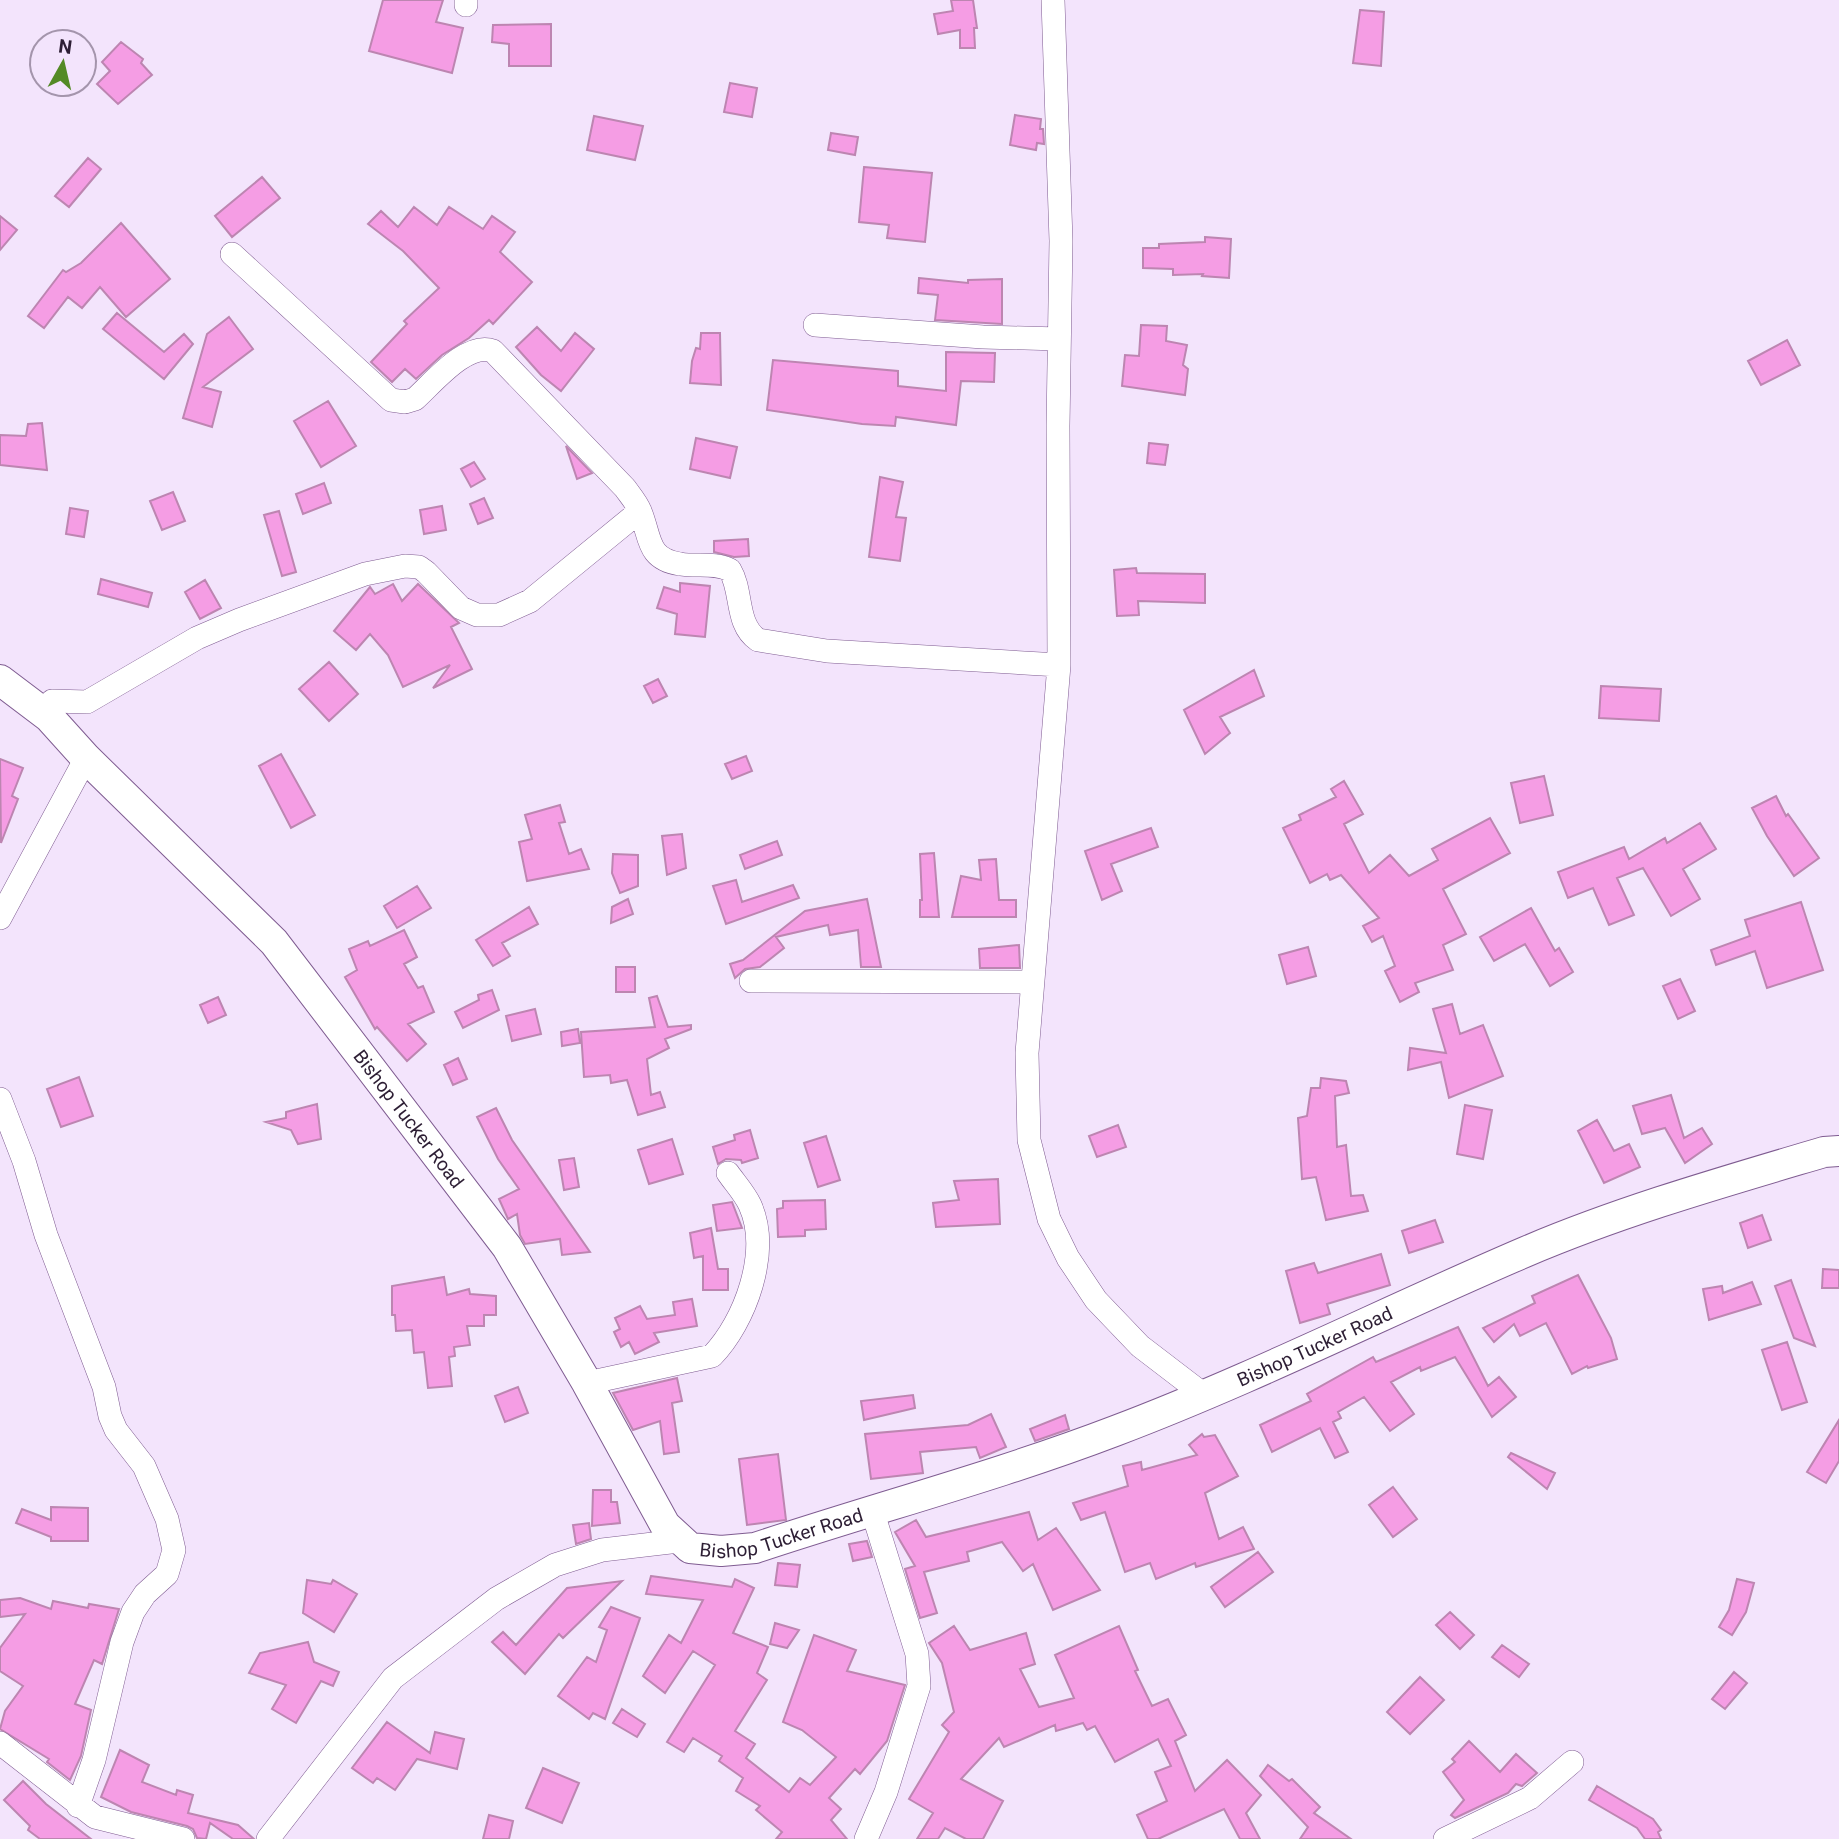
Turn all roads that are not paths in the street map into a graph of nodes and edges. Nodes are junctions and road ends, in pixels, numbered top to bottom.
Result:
1 (1053, 0) edge
2 (232, 254) dead end
3 (815, 325) dead end
4 (1059, 339) junction
5 (640, 511) junction
6 (1059, 665) junction
7 (0, 680) edge
8 (52, 701) dead end
9 (86, 758) junction
10 (0, 918) edge
11 (751, 981) dead end
12 (1032, 982) junction
13 (0, 1099) edge
14 (1839, 1151) edge
15 (728, 1174) dead end
16 (587, 1383) junction
17 (1203, 1395) junction
18 (872, 1510) junction
19 (679, 1541) junction
20 (0, 1743) edge
21 (1572, 1762) dead end
22 (78, 1806) junction
23 (183, 1839) edge
24 (268, 1839) edge
25 (866, 1839) edge
26 (1445, 1839) edge

1 - 4 street
2 - 5 street
3 - 4 street
4 - 6 street
5 - 6 street
5 - 8 street
6 - 12 street
7 - 9 main road, Bishop Tucker Road
9 - 10 street
9 - 16 main road, Bishop Tucker Road
11 - 12 street
12 - 17 street
13 - 22 street
14 - 17 main road, Bishop Tucker Road
15 - 16 street
16 - 19 main road, Bishop Tucker Road
17 - 18 main road, Bishop Tucker Road
18 - 19 main road, Bishop Tucker Road
18 - 25 street
19 - 24 street
20 - 22 street
21 - 26 street
22 - 23 street

